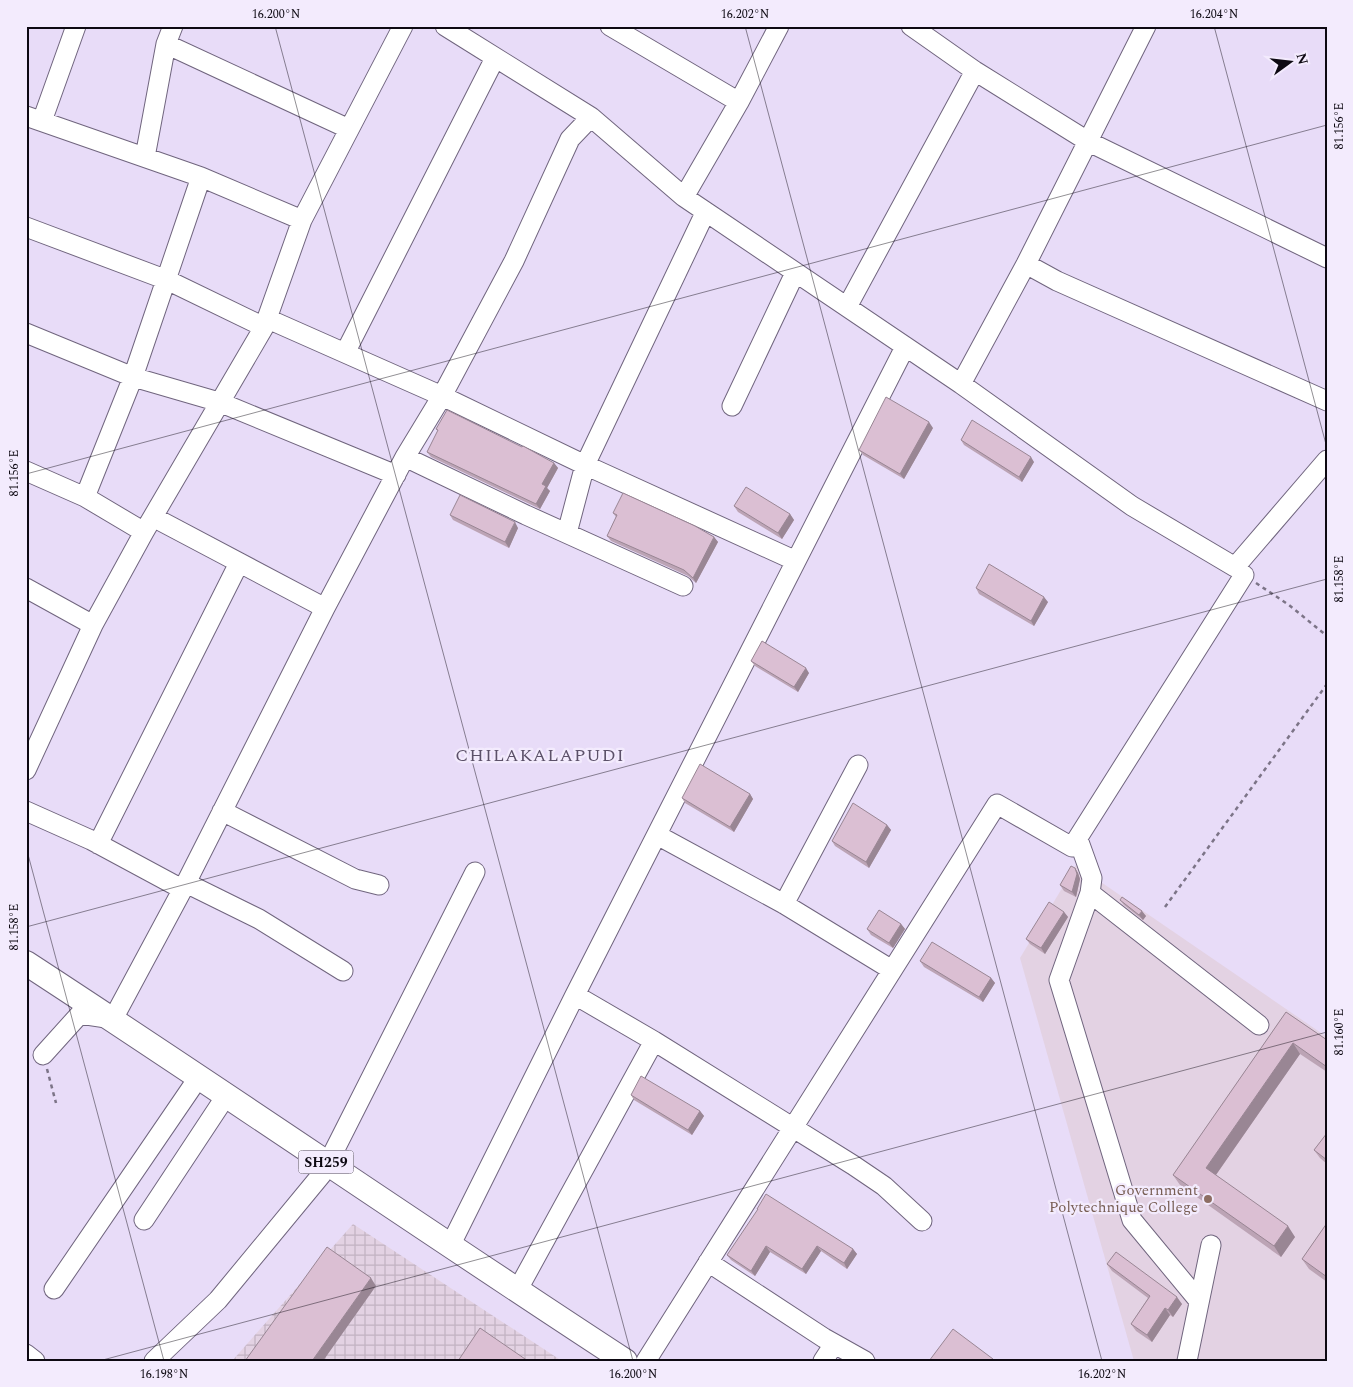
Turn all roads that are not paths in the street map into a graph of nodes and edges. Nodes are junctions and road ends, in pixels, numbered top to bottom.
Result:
1 (76, 26) edge
2 (173, 26) edge
3 (403, 26) edge
4 (445, 26) edge
5 (610, 26) edge
6 (779, 26) edge
7 (911, 26) edge
8 (1146, 26) edge
9 (166, 44) junction
10 (495, 58) junction
11 (975, 71) junction
12 (739, 102) junction
13 (591, 117) junction
14 (34, 118) edge
15 (349, 129) junction
16 (1089, 142) junction
17 (146, 157) junction
18 (202, 177) junction
19 (684, 197) junction
20 (706, 213) junction
21 (302, 220) junction
22 (26, 227) edge
23 (1327, 258) edge
24 (1026, 264) junction
25 (795, 273) junction
26 (167, 280) junction
27 (847, 307) junction
28 (266, 323) junction
29 (26, 333) edge
30 (905, 347) junction
31 (345, 353) junction
32 (133, 377) junction
33 (960, 384) junction
34 (442, 396) junction
35 (1327, 401) edge
36 (220, 402) junction
37 (732, 406) dead end
38 (405, 457) junction
39 (1327, 460) edge
40 (585, 465) junction
41 (26, 471) edge
42 (396, 475) junction
43 (85, 496) junction
44 (148, 525) junction
45 (567, 533) junction
46 (796, 561) junction
47 (239, 563) junction
48 (1244, 575) road end
49 (683, 586) dead end
50 (26, 588) edge
51 (325, 608) junction
52 (93, 625) junction
53 (858, 765) dead end
54 (26, 770) edge
55 (26, 811) edge
56 (222, 811) junction
57 (657, 835) junction
58 (1078, 839) junction
59 (98, 844) junction
60 (475, 872) dead end
61 (379, 885) dead end
62 (184, 886) junction
63 (1090, 893) junction
64 (784, 904) junction
65 (26, 963) edge
66 (892, 970) junction
67 (343, 971) dead end
68 (26, 979) edge
69 (575, 995) junction
70 (80, 1014) junction
71 (112, 1019) junction
72 (1259, 1025) dead end
73 (654, 1041) junction
74 (43, 1056) road end
75 (192, 1087) junction
76 (220, 1105) junction
77 (793, 1127) junction
78 (325, 1169) junction
79 (144, 1220) dead end
80 (922, 1221) dead end
81 (1212, 1245) dead end
82 (450, 1246) junction
83 (708, 1262) junction
84 (54, 1289) dead end
85 (517, 1291) junction
86 (1199, 1301) junction
87 (834, 1344) junction
88 (26, 1354) edge
89 (35, 1361) edge
90 (154, 1361) edge
91 (601, 1361) edge
92 (625, 1361) edge
93 (646, 1361) edge
94 (823, 1361) edge
95 (865, 1361) edge
96 (1187, 1361) edge

1 - 14 street
2 - 9 street
3 - 15 street
4 - 10 street
5 - 12 street
6 - 12 street
7 - 11 street
8 - 16 street
9 - 15 street
9 - 17 street
10 - 13 street
10 - 31 street
11 - 16 street
11 - 27 street
12 - 19 street
13 - 19 street
13 - 34 street
14 - 17 street
15 - 21 street
16 - 23 street
16 - 24 street
17 - 18 street
18 - 21 street
18 - 26 street
19 - 20 street
20 - 25 street
20 - 40 street
21 - 28 street
22 - 26 street
24 - 33 street
24 - 35 street
25 - 27 street
25 - 37 street
26 - 28 street
26 - 32 street
27 - 30 street
28 - 31 street
28 - 36 street
29 - 32 street
30 - 33 street
30 - 46 street
31 - 34 street
32 - 36 street
32 - 43 street
33 - 39 street
34 - 38 street
34 - 40 street
36 - 42 street
36 - 44 street
38 - 42 street
38 - 45 street
40 - 45 street
40 - 46 street
41 - 43 street
42 - 51 street
43 - 44 street
44 - 47 street
44 - 52 street
45 - 49 street
46 - 57 street
47 - 51 street
47 - 59 street
48 - 58 street
50 - 52 street
51 - 56 street
52 - 54 street
53 - 64 street
55 - 59 street
56 - 61 street
56 - 62 street
57 - 64 street
57 - 69 street
58 - 63 street
58 - 66 street
59 - 62 street
60 - 78 street
62 - 67 street
62 - 71 street
63 - 72 street
63 - 86 street
64 - 66 street
65 - 71 main road, SH259
66 - 77 street
68 - 70 main road, SH259
69 - 73 street
69 - 82 street
70 - 71 street
70 - 74 street
70 - 75 main road, SH259
71 - 78 main road, SH259
73 - 77 street
73 - 85 street
75 - 76 main road, SH259
75 - 84 street
76 - 78 main road, SH259
76 - 79 street
77 - 80 street
77 - 83 street
78 - 82 main road, SH259
78 - 90 street
78 - 91 main road, SH259
81 - 86 street
82 - 85 main road, SH259
83 - 87 street
83 - 93 street
85 - 92 main road, SH259
86 - 96 street
87 - 94 street
87 - 95 street
88 - 89 street

